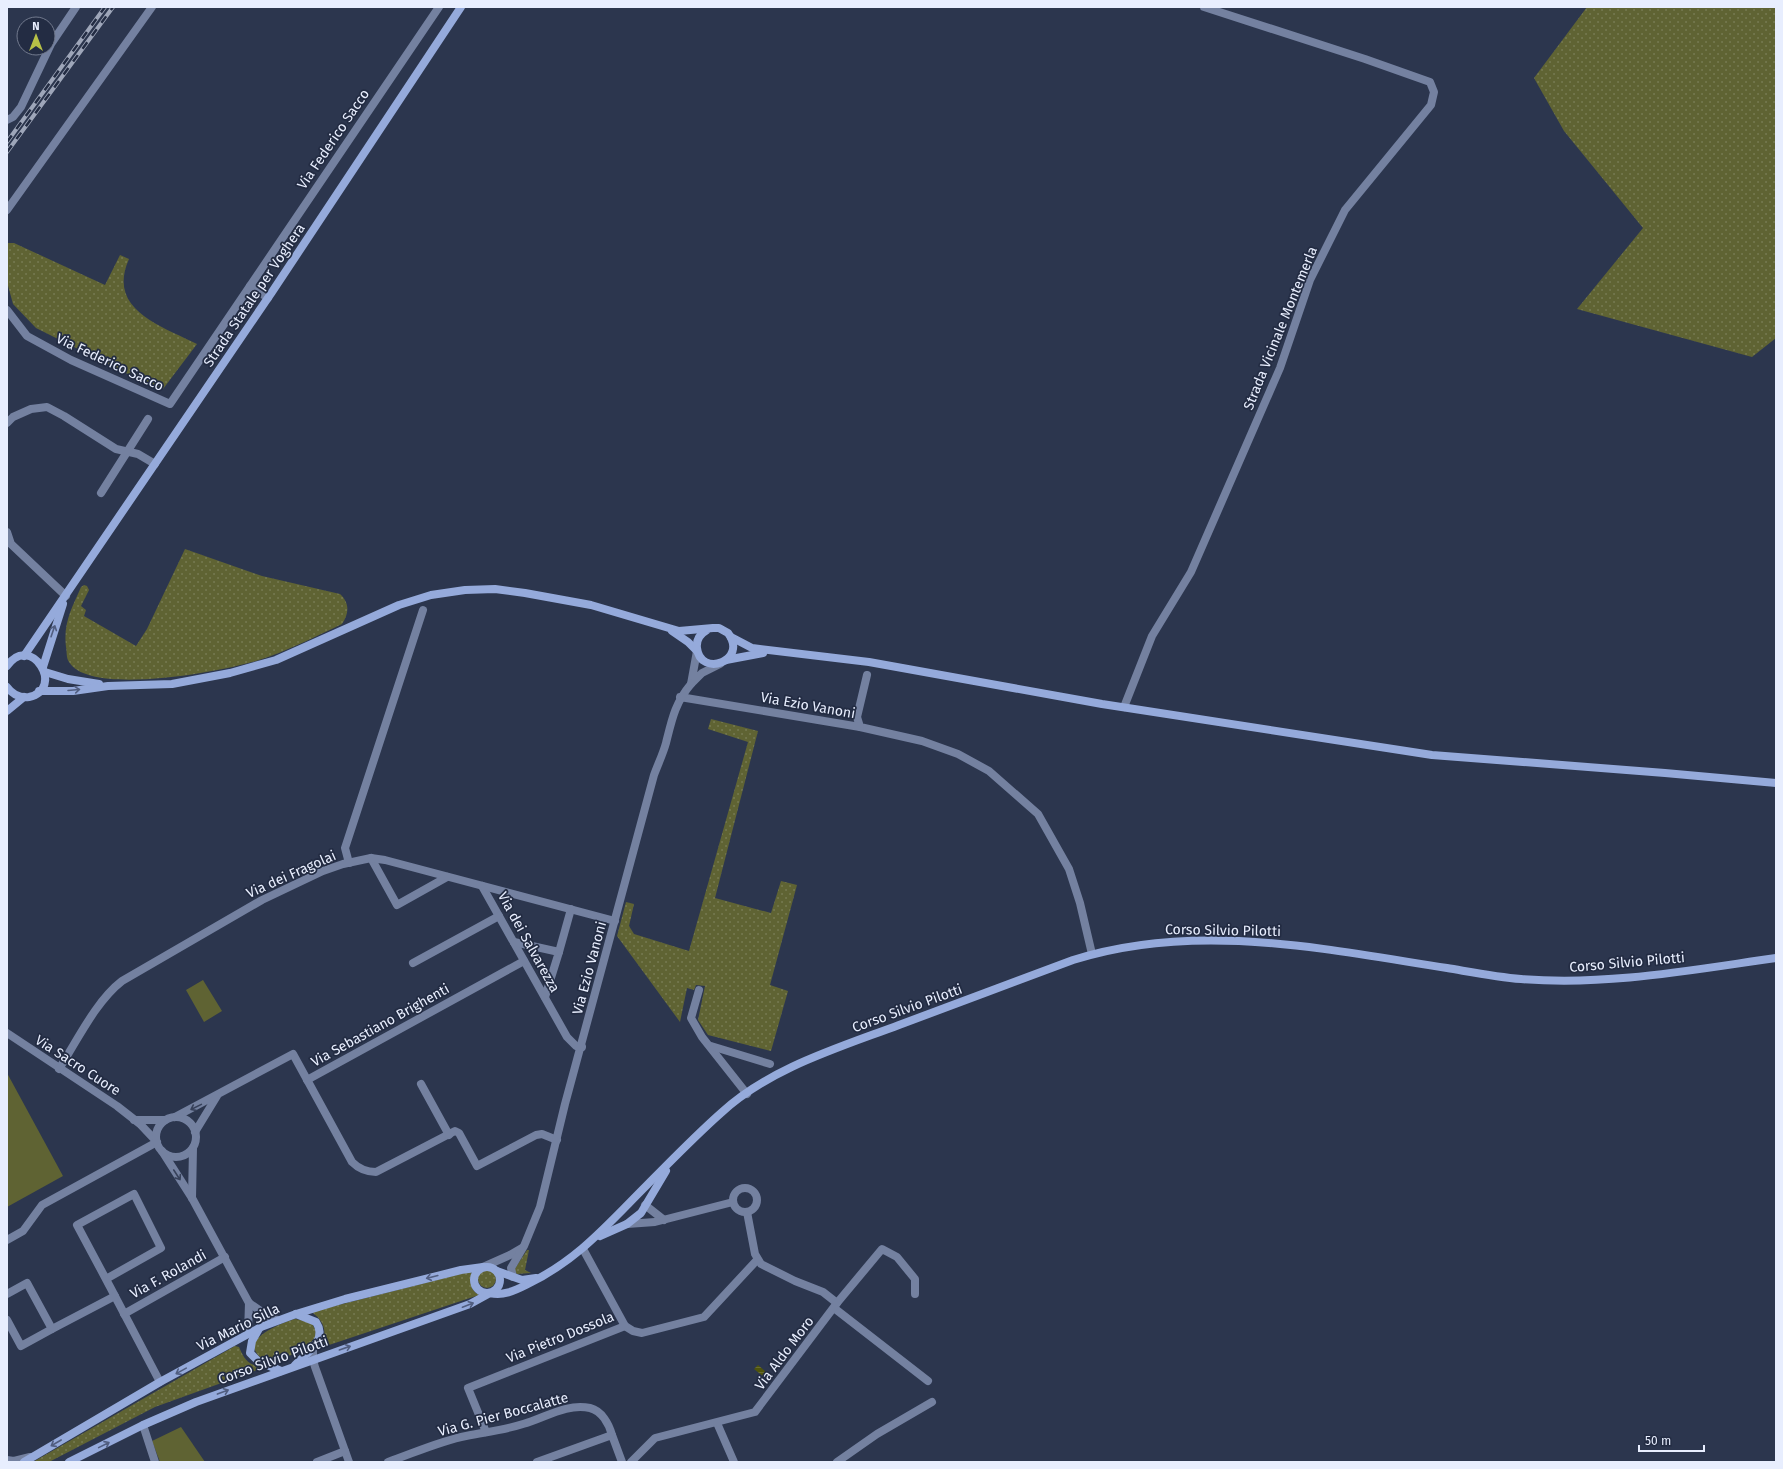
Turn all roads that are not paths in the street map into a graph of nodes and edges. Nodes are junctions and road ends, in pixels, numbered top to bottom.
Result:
1 (76, 7) edge
2 (152, 7) edge
3 (439, 7) edge
4 (461, 7) edge
5 (1204, 7) edge
6 (7, 120) edge
7 (7, 210) edge
8 (250, 286) junction
9 (268, 298) junction
10 (7, 310) edge
11 (148, 420) dead end
12 (7, 423) edge
13 (129, 452) junction
14 (155, 464) junction
15 (101, 493) dead end
16 (7, 532) edge
17 (66, 596) junction
18 (423, 610) dead end
19 (668, 628) junction
20 (707, 630) junction
21 (731, 637) junction
22 (697, 651) junction
23 (775, 652) junction
24 (24, 656) junction
25 (724, 662) junction
26 (7, 666) edge
27 (44, 669) junction
28 (867, 675) dead end
29 (691, 684) junction
30 (108, 686) junction
31 (7, 689) edge
32 (39, 691) junction
33 (680, 696) junction
34 (24, 697) junction
35 (1124, 707) junction
36 (7, 711) edge
37 (860, 727) junction
38 (1776, 784) edge
39 (371, 858) junction
40 (349, 863) junction
41 (447, 876) junction
42 (482, 886) junction
43 (571, 909) junction
44 (499, 916) junction
45 (615, 921) junction
46 (514, 942) junction
47 (558, 952) junction
48 (1092, 954) junction
49 (1776, 958) edge
50 (524, 961) junction
51 (413, 963) dead end
52 (699, 990) dead end
53 (545, 997) junction
54 (7, 1033) edge
55 (710, 1046) junction
56 (582, 1047) junction
57 (770, 1064) dead end
58 (59, 1069) junction
59 (307, 1080) junction
60 (421, 1084) dead end
61 (747, 1094) junction
62 (216, 1096) junction
63 (175, 1117) junction
64 (134, 1120) junction
65 (165, 1120) junction
66 (195, 1132) junction
67 (449, 1135) junction
68 (557, 1140) junction
69 (156, 1142) junction
70 (193, 1148) junction
71 (162, 1151) junction
72 (672, 1160) junction
73 (192, 1198) junction
74 (733, 1202) junction
75 (629, 1203) junction
76 (645, 1205) junction
77 (747, 1212) junction
78 (635, 1218) junction
79 (664, 1220) junction
80 (627, 1224) junction
81 (596, 1238) junction
82 (7, 1240) edge
83 (524, 1246) junction
84 (584, 1249) junction
85 (225, 1257) junction
86 (757, 1260) junction
87 (483, 1267) junction
88 (497, 1271) junction
89 (513, 1276) junction
90 (543, 1277) junction
91 (106, 1279) junction
92 (490, 1293) junction
93 (7, 1294) edge
94 (915, 1294) dead end
95 (115, 1296) junction
96 (250, 1303) junction
97 (836, 1306) junction
98 (124, 1314) junction
99 (296, 1314) junction
100 (7, 1320) edge
101 (277, 1320) junction
102 (625, 1326) junction
103 (261, 1327) junction
104 (52, 1329) junction
105 (248, 1334) junction
106 (313, 1347) junction
107 (313, 1360) junction
108 (292, 1367) junction
109 (281, 1371) junction
110 (928, 1381) dead end
111 (160, 1382) junction
112 (932, 1402) dead end
113 (717, 1424) junction
114 (143, 1425) junction
115 (486, 1432) junction
116 (612, 1435) junction
117 (345, 1451) junction
118 (33, 1457) junction
119 (7, 1460) edge
120 (24, 1462) edge
121 (69, 1462) edge
122 (156, 1462) edge
123 (317, 1462) edge
124 (348, 1462) edge
125 (388, 1462) edge
126 (538, 1462) edge
127 (622, 1462) edge
128 (632, 1462) edge
129 (734, 1462) edge
130 (837, 1462) edge

1 - 6 street
2 - 7 street
3 - 8 street, Via Federico Sacco
4 - 9 main road, Strada Statale per Voghera
5 - 35 street, Strada Vicinale Montemerla
8 - 9 street
8 - 10 street, Via Federico Sacco
9 - 14 main road, Strada Statale per Voghera
11 - 13 street
12 - 13 street
13 - 14 street
13 - 15 street
14 - 17 main road, Strada Statale per Voghera
16 - 17 street
17 - 24 main road, Strada Statale per Voghera
27 -> 17 main road, Strada Statale per Voghera
18 - 40 street
19 - 20 main road
19 - 22 main road
19 - 30 main road
20 - 21 main road
20 - 22 main road
21 - 23 main road
21 - 25 main road
22 - 25 main road
22 - 29 street
23 - 25 main road
23 - 35 main road
24 - 26 main road
24 - 27 main road
25 - 29 street, Via Ezio Vanoni
27 - 30 main road
27 - 32 main road, Strada Statale per Voghera
28 - 37 street
29 - 33 street, Via Ezio Vanoni
32 -> 30 main road
31 - 34 main road
32 - 34 main road
33 - 37 street, Via Ezio Vanoni
33 - 45 street, Via Ezio Vanoni
34 - 36 main road
35 - 38 main road
37 - 48 street, Via Ezio Vanoni
39 - 40 street, Via dei Fragolai
39 - 41 street, Via dei Fragolai
39 - 41 street
40 - 58 street, Via dei Fragolai
41 - 42 street, Via dei Fragolai
42 - 43 street, Via dei Fragolai
42 - 44 street, Via dei Salvarezza
43 - 45 street, Via dei Fragolai
43 - 47 street
44 - 46 street, Via dei Salvarezza
44 - 51 street
45 - 56 street, Via Ezio Vanoni
46 - 47 street
46 - 50 street, Via dei Salvarezza
47 - 53 street
48 - 49 main road, Corso Silvio Pilotti
48 - 61 main road, Corso Silvio Pilotti
50 - 53 street, Via dei Salvarezza
50 - 59 street, Via Sebastiano Brighenti
52 - 55 street
53 - 56 street, Via dei Salvarezza
54 - 58 street, Via Sacro Cuore
55 - 57 street
55 - 61 street
56 - 68 street, Via Ezio Vanoni
58 - 64 street, Via Sacro Cuore
59 - 62 street, Via Sebastiano Brighenti
59 - 67 street
60 - 67 street
61 - 72 main road, Corso Silvio Pilotti
62 -> 63 street, Via Sebastiano Brighenti
62 - 66 street
63 - 65 street
63 - 66 street
64 - 65 street
64 - 69 street, Via Sacro Cuore
65 - 69 street
66 - 70 street
67 - 68 street
68 - 83 street, Via Ezio Vanoni
69 - 71 street
69 - 82 street
70 - 71 street
70 - 73 street
71 -> 73 street
72 - 75 main road, Corso Silvio Pilotti
72 - 76 main road, Corso Silvio Pilotti
73 - 85 street
74 - 77 street
74 - 77 street
74 - 79 street
75 - 76 main road
75 - 78 main road
75 - 81 main road, Corso Silvio Pilotti
76 - 78 main road, Corso Silvio Pilotti
76 - 79 street
77 - 86 street
78 - 80 main road, Corso Silvio Pilotti
79 - 80 street
80 - 81 main road, Corso Silvio Pilotti
81 - 84 main road, Corso Silvio Pilotti
83 - 87 street
83 - 89 street, Via Ezio Vanoni
84 - 90 main road, Corso Silvio Pilotti
84 - 102 street, Via Pietro Dossola
85 - 96 street
85 - 98 street, Via F. Rolandi
86 - 97 street
86 - 102 street
87 - 88 main road, Corso Silvio Pilotti
87 - 92 main road
87 -> 99 main road, Via Mario Silla
88 - 89 main road, Corso Silvio Pilotti
88 - 92 main road
89 - 90 main road, Corso Silvio Pilotti
90 - 92 main road, Corso Silvio Pilotti
91 - 91 street
91 - 95 street
107 -> 92 main road, Corso Silvio Pilotti
93 - 104 street
94 - 97 street, Via Aldo Moro
95 - 98 street
95 - 104 street, Via F. Rolandi
96 - 101 street
96 - 105 street
97 - 110 street
97 - 113 street, Via Aldo Moro
98 - 111 street
99 - 101 main road, Via Mario Silla
99 - 106 main road
100 - 104 street, Via F. Rolandi
101 - 103 main road, Via Mario Silla
102 - 115 street, Via Pietro Dossola
103 - 105 main road, Via Mario Silla
103 - 109 main road
105 -> 111 main road, Via Mario Silla
106 - 107 street
106 - 108 main road
107 - 108 main road, Corso Silvio Pilotti
107 - 117 street
108 - 109 main road, Corso Silvio Pilotti
114 -> 109 main road, Corso Silvio Pilotti
111 -> 118 main road, Via Mario Silla
112 - 130 street
113 - 128 street, Via Aldo Moro
113 - 129 street
121 -> 114 main road, Corso Silvio Pilotti
114 - 122 street
115 - 116 street, Via G. Pier Boccalatte
115 - 125 street, Via G. Pier Boccalatte
116 - 126 street
116 - 127 street, Via G. Pier Boccalatte
117 - 123 street
117 - 124 street
118 - 119 street
118 - 120 main road, Via Mario Silla

